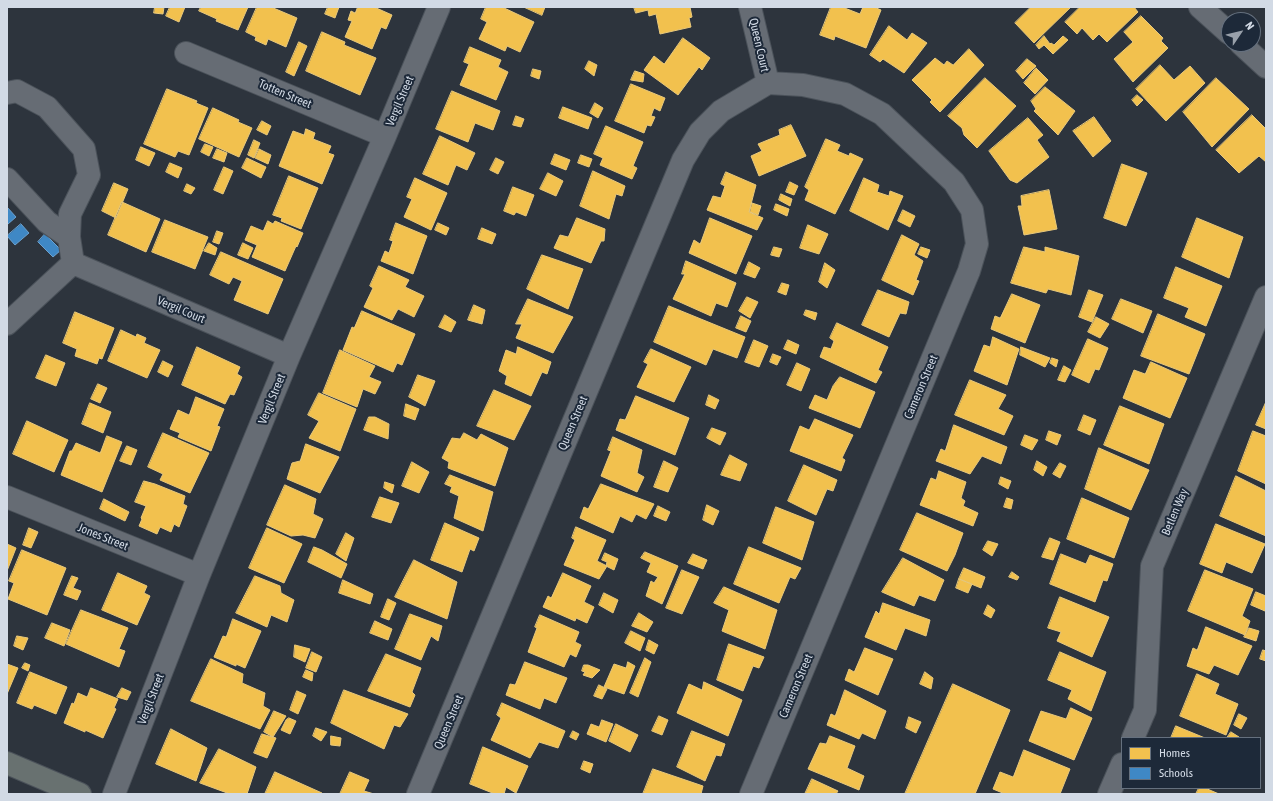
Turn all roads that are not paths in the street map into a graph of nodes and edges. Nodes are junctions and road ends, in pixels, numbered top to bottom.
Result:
1 (439, 7) edge
2 (750, 7) edge
3 (1200, 7) edge
4 (1221, 26) edge
5 (1250, 52) edge
6 (186, 53) dead end
7 (1266, 67) edge
8 (768, 83) junction
9 (7, 93) edge
10 (385, 136) junction
11 (7, 179) edge
12 (69, 237) junction
13 (74, 263) junction
14 (1266, 297) edge
15 (7, 324) edge
16 (289, 356) junction
17 (7, 498) edge
18 (199, 575) junction
19 (1133, 737) edge
20 (7, 763) edge
21 (1121, 766) edge
22 (80, 794) edge
23 (114, 794) edge
24 (418, 794) edge
25 (751, 794) edge
26 (1109, 794) edge

1 - 10 street, Vergil Street
2 - 8 street, Queen Court
3 - 4 street
5 - 7 street
6 - 10 street, Totten Street
8 - 24 street, Queen Street
8 - 25 street, Cameron Street
9 - 12 street
10 - 16 street, Vergil Street
11 - 12 street
12 - 13 street
13 - 15 street
13 - 16 street, Vergil Court
14 - 19 street, Betlen Way
16 - 18 street, Vergil Street
17 - 18 street, Jones Street
18 - 23 street, Vergil Street
20 - 22 main road
21 - 26 street

